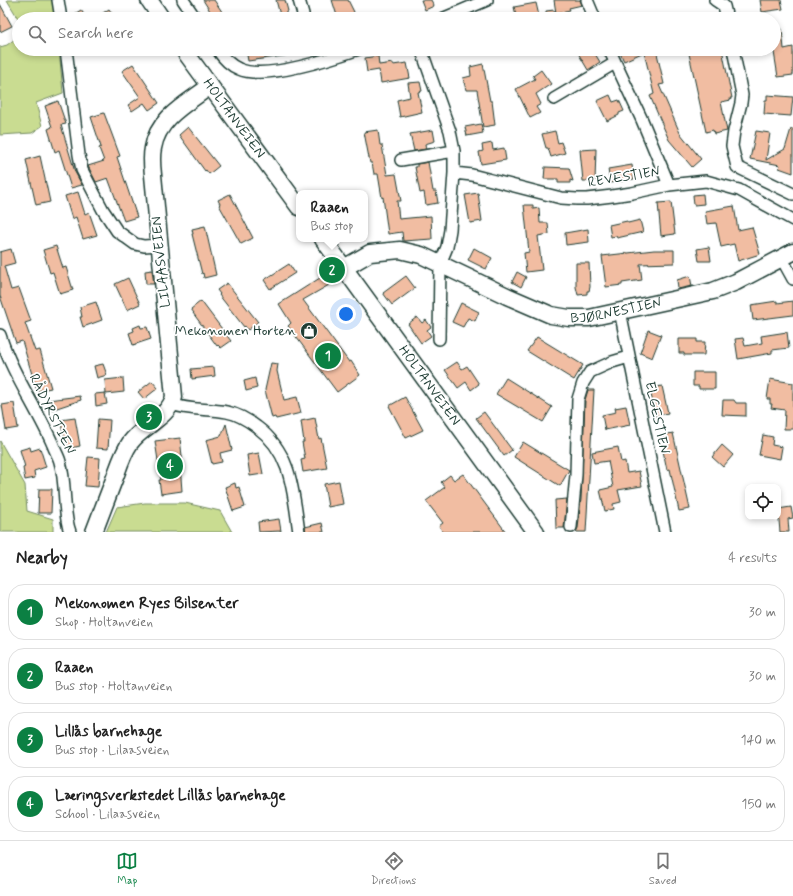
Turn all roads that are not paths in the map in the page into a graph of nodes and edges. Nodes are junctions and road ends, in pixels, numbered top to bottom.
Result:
1 (58, 0) edge
2 (149, 0) edge
3 (183, 0) edge
4 (299, 0) edge
5 (486, 0) edge
6 (587, 0) edge
7 (715, 0) edge
8 (60, 12) edge
9 (157, 12) edge
10 (191, 12) edge
11 (302, 12) edge
12 (458, 12) edge
13 (592, 12) edge
14 (725, 12) edge
15 (67, 56) edge
16 (188, 56) edge
17 (222, 56) edge
18 (335, 56) edge
19 (423, 56) edge
20 (612, 56) edge
21 (734, 56) edge
22 (615, 63) junction
23 (210, 86) junction
24 (554, 99) dead end
25 (454, 151) junction
26 (401, 160) dead end
27 (454, 173) junction
28 (669, 185) junction
29 (793, 194) edge
30 (296, 203) edge
31 (793, 220) edge
32 (324, 242) edge
33 (159, 245) junction
34 (787, 256) edge
35 (440, 264) junction
36 (344, 268) junction
37 (793, 278) edge
38 (620, 311) junction
39 (0, 335) edge
40 (439, 338) dead end
41 (629, 357) junction
42 (172, 404) junction
43 (571, 527) dead end
44 (70, 532) edge
45 (94, 532) edge
46 (299, 532) edge
47 (536, 532) edge
48 (666, 532) edge

1 - 8 street
2 - 9 street
3 - 10 street
4 - 11 street
5 - 12 street
6 - 13 street
7 - 14 street
15 - 33 street
16 - 23 street, HOLTANVEIEN
17 - 18 street
19 - 25 street
20 - 22 street
21 - 29 street
22 - 24 street
22 - 28 street
23 - 30 street, HOLTANVEIEN
23 - 33 street, LILAASVEIEN
25 - 26 street
25 - 27 street
27 - 28 street, REVESTIEN
27 - 35 street
28 - 31 street, REVESTIEN
32 - 36 street, HOLTANVEIEN
33 - 42 street, LILAASVEIEN
34 - 37 street
34 - 38 street, BJØRNESTIEN
35 - 36 street, BJØRNESTIEN
35 - 38 street, BJØRNESTIEN
35 - 40 street
36 - 47 street, HOLTANVEIEN
38 - 41 street, ELGESTIEN
39 - 44 street, RÅDYRSTIEN
41 - 43 street
41 - 48 street, ELGESTIEN
42 - 45 street
42 - 46 street

